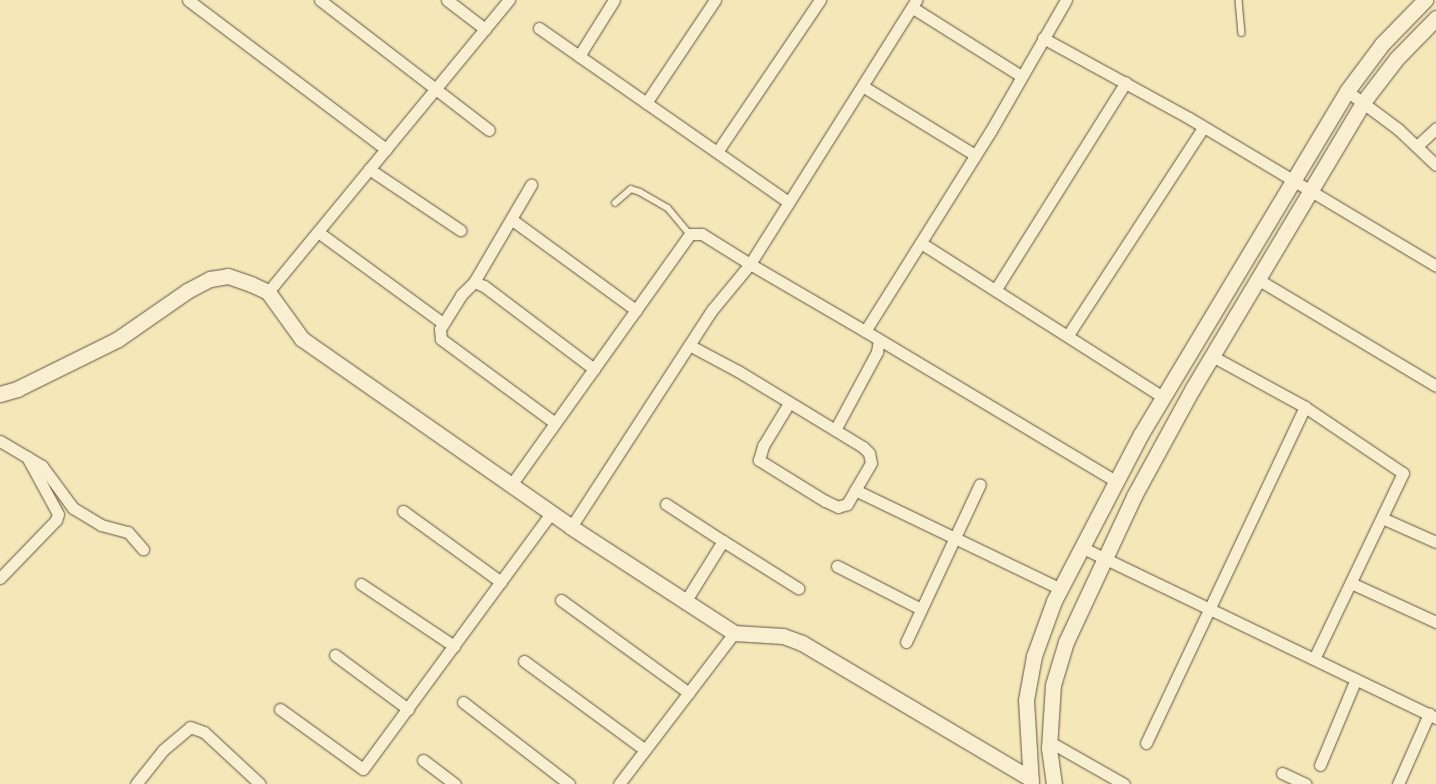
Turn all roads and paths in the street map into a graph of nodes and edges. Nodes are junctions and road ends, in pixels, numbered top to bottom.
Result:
1 (188, 0) edge
2 (320, 0) edge
3 (447, 0) edge
4 (509, 0) edge
5 (614, 0) edge
6 (715, 0) edge
7 (820, 0) edge
8 (1066, 0) edge
9 (1239, 0) edge
10 (1425, 0) edge
11 (915, 4) edge
12 (1436, 18) edge
13 (539, 28) dead end
14 (485, 29) junction
15 (1242, 33) dead end
16 (1042, 38) junction
17 (579, 56) junction
18 (1021, 76) junction
19 (1126, 82) junction
20 (864, 87) junction
21 (436, 88) junction
22 (1347, 91) junction
23 (1364, 102) junction
24 (646, 103) junction
25 (1203, 128) junction
26 (1436, 128) edge
27 (489, 130) dead end
28 (1417, 146) junction
29 (386, 149) junction
30 (717, 152) junction
31 (975, 155) junction
32 (1436, 165) edge
33 (370, 169) junction
34 (1294, 180) junction
35 (531, 185) dead end
36 (1311, 191) junction
37 (788, 202) junction
38 (615, 203) dead end
39 (511, 219) junction
40 (460, 230) dead end
41 (318, 232) junction
42 (690, 234) junction
43 (921, 243) junction
44 (750, 264) junction
45 (1436, 266) edge
46 (1260, 280) junction
47 (474, 282) junction
48 (996, 289) junction
49 (268, 292) junction
50 (636, 310) junction
51 (443, 323) junction
52 (865, 331) junction
53 (1068, 335) junction
54 (879, 340) junction
55 (689, 345) junction
56 (1212, 356) junction
57 (594, 369) junction
58 (1436, 386) edge
59 (0, 394) edge
60 (1163, 397) junction
61 (789, 403) junction
62 (1305, 407) junction
63 (555, 423) junction
64 (835, 430) junction
65 (0, 441) edge
66 (26, 455) junction
67 (1116, 481) junction
68 (980, 484) dead end
69 (511, 485) junction
70 (855, 490) junction
71 (666, 504) dead end
72 (403, 511) dead end
73 (552, 512) junction
74 (1382, 518) junction
75 (571, 527) junction
76 (956, 537) junction
77 (1435, 538) edge
78 (723, 541) junction
79 (1083, 548) junction
80 (143, 549) dead end
81 (1104, 558) junction
82 (837, 566) dead end
83 (0, 578) edge
84 (500, 582) junction
85 (1351, 583) junction
86 (361, 584) dead end
87 (798, 588) dead end
88 (1061, 589) junction
89 (561, 600) dead end
90 (685, 602) junction
91 (1210, 608) junction
92 (921, 609) junction
93 (1436, 622) edge
94 (734, 633) junction
95 (906, 642) dead end
96 (454, 646) junction
97 (335, 655) dead end
98 (1314, 659) junction
99 (524, 661) dead end
100 (1356, 679) junction
101 (689, 693) junction
102 (463, 702) dead end
103 (280, 709) dead end
104 (408, 709) junction
105 (1432, 716) edge
106 (1050, 742) junction
107 (1146, 743) dead end
108 (645, 750) junction
109 (423, 760) dead end
110 (1320, 765) dead end
111 (1282, 773) dead end
112 (1031, 781) edge
113 (141, 782) edge
114 (260, 784) edge
115 (455, 784) edge
116 (569, 784) edge
117 (619, 784) edge
118 (1054, 784) edge
119 (1124, 784) edge
120 (1306, 784) edge
121 (1398, 784) edge

1 - 29 street
2 - 21 street
3 - 14 street
4 - 14 street
5 - 17 street
6 - 24 street
7 - 30 street
8 - 16 street
9 - 15 lane
10 - 22 street
11 - 18 street
11 - 20 street
12 - 23 street
13 - 17 street
14 - 21 street
16 - 18 street
16 - 19 street
17 - 24 street
18 - 31 street
19 - 25 street
19 - 48 street
20 - 31 street
20 - 37 street
21 - 27 street
21 - 29 street
22 - 23 street
22 - 34 street
23 - 28 street
23 - 36 street
24 - 30 street
25 - 34 street
25 - 53 street
26 - 28 street
28 - 32 street
29 - 33 street
30 - 37 street
31 - 43 street
33 - 40 street
33 - 41 street
34 - 36 street
34 - 60 street
35 - 39 street
36 - 45 street
36 - 46 street
37 - 44 street
38 - 42 lane
39 - 47 street
39 - 50 street
41 - 49 street
41 - 51 street
42 - 44 street
42 - 50 street
43 - 48 street
43 - 52 street
44 - 52 street
44 - 55 street
46 - 56 street
46 - 58 street
47 - 51 street
47 - 57 street
48 - 53 street
49 - 59 street
49 - 69 street
50 - 57 street
51 - 63 street
52 - 54 street
53 - 60 street
54 - 64 street
54 - 67 street
55 - 61 street
55 - 75 street
56 - 62 street
56 - 81 street
57 - 63 street
60 - 67 street
61 - 64 street
61 - 70 street
62 - 74 street
62 - 91 street
63 - 69 street
64 - 70 street
65 - 66 street
66 - 80 street
66 - 83 street
67 - 79 street
68 - 76 street
69 - 73 street
70 - 76 street
71 - 78 street
72 - 84 street
73 - 75 street
73 - 84 street
74 - 77 street
74 - 85 street
75 - 90 street
76 - 88 street
76 - 92 street
78 - 87 street
78 - 90 street
79 - 81 street
79 - 88 street
81 - 91 street
81 - 106 street
82 - 92 street
84 - 96 street
85 - 93 street
85 - 98 street
86 - 96 street
88 - 112 street
89 - 101 street
90 - 94 street
91 - 98 street
91 - 107 street
92 - 95 street
94 - 101 street
94 - 112 street
96 - 104 street
97 - 104 street
98 - 100 street
99 - 108 street
100 - 105 street
100 - 110 street
101 - 108 street
102 - 116 street
103 - 104 street
105 - 121 street
106 - 118 street
106 - 119 street
108 - 117 street
109 - 115 street
111 - 120 street
113 - 114 street

